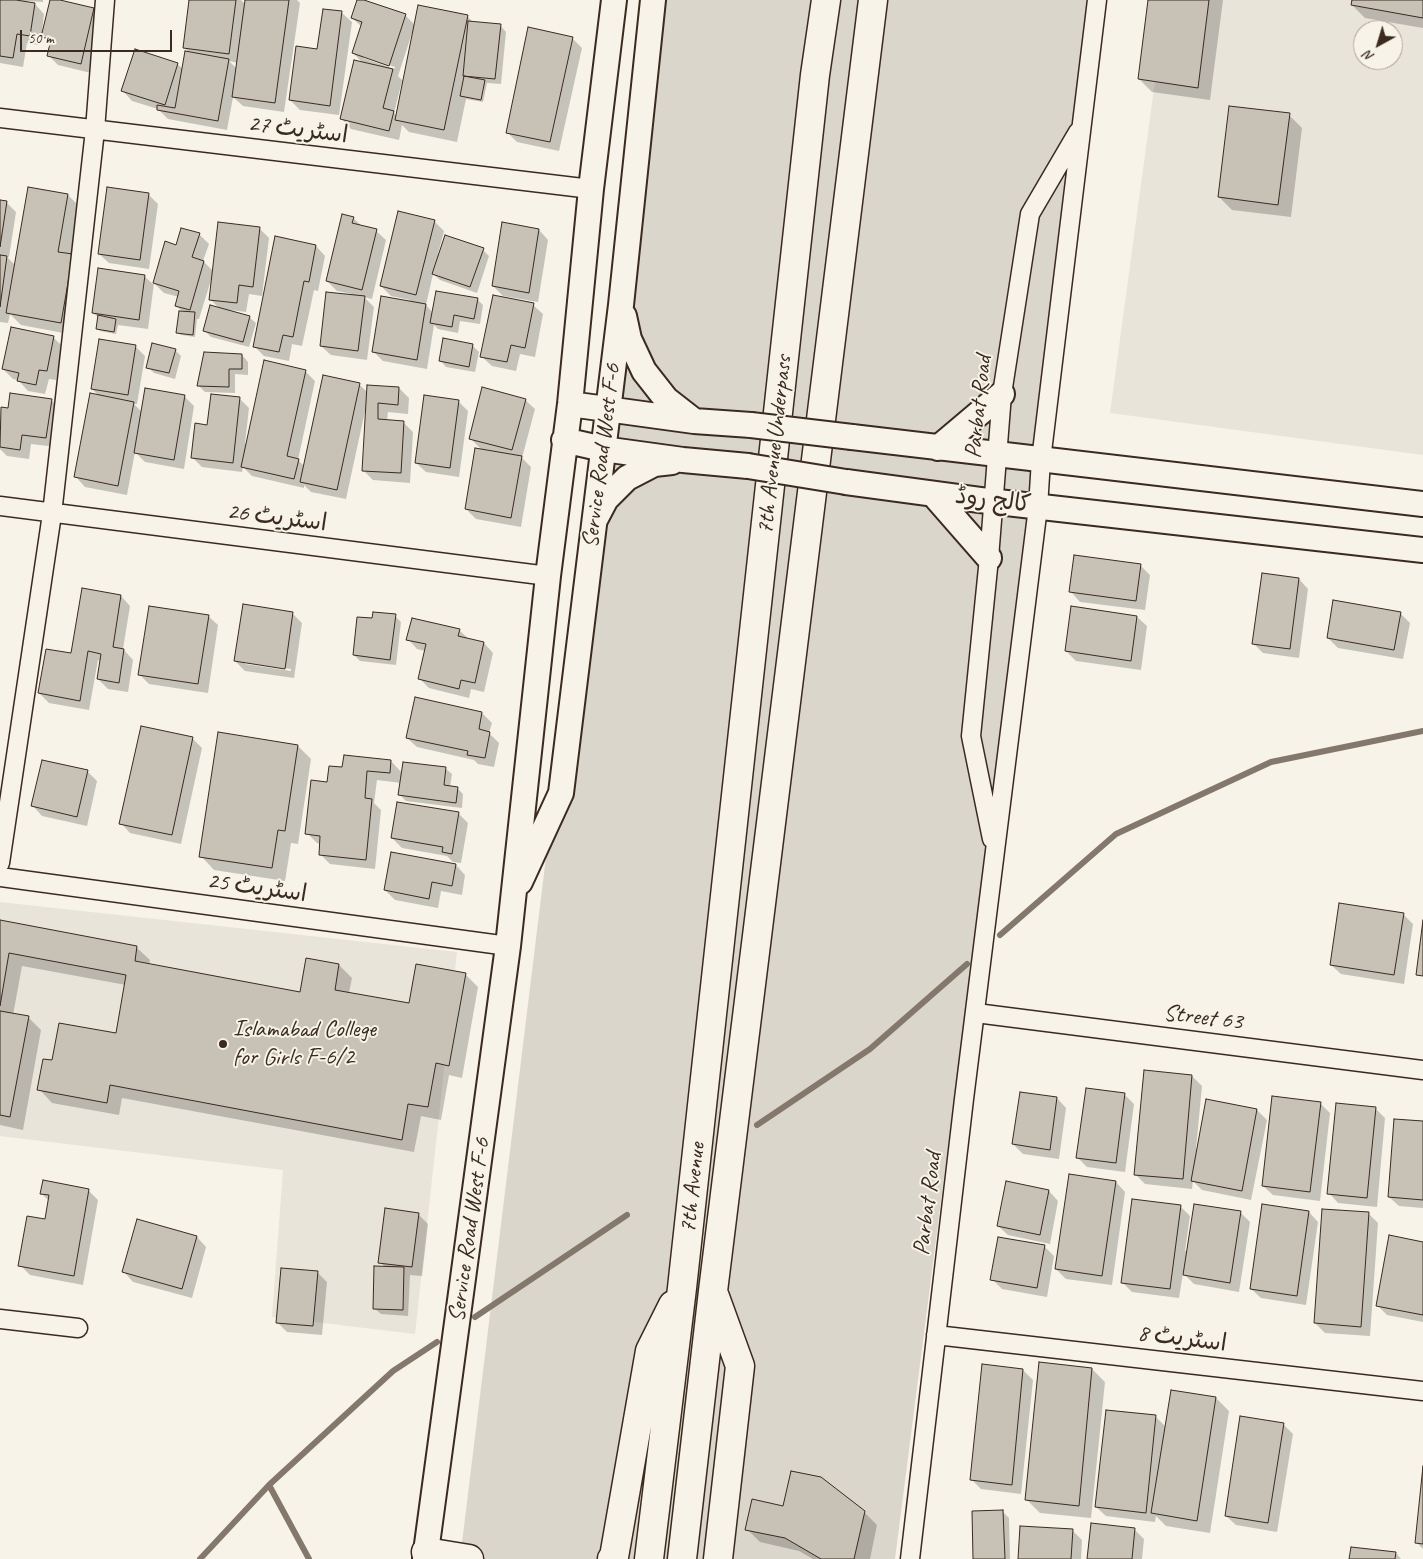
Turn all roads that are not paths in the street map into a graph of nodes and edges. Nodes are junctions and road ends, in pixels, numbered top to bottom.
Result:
1 (105, 0) edge
2 (614, 0) edge
3 (653, 0) edge
4 (826, 0) edge
5 (873, 0) edge
6 (1097, 0) edge
7 (0, 118) edge
8 (1082, 125) junction
9 (95, 130) junction
10 (591, 189) junction
11 (621, 305) junction
12 (1002, 394) junction
13 (570, 404) junction
14 (609, 410) junction
15 (694, 420) junction
16 (564, 440) junction
17 (938, 448) junction
18 (603, 449) junction
19 (997, 455) junction
20 (683, 460) junction
21 (1041, 460) junction
22 (933, 494) junction
23 (993, 502) junction
24 (1423, 504) edge
25 (0, 506) edge
26 (1038, 507) junction
27 (52, 514) junction
28 (593, 525) junction
29 (1423, 550) edge
30 (989, 558) junction
31 (548, 576) junction
32 (734, 816) joint
33 (772, 820) joint
34 (995, 856) junction
35 (0, 863) edge
36 (0, 877) edge
37 (512, 901) junction
38 (508, 946) junction
39 (976, 1013) junction
40 (1423, 1070) edge
41 (682, 1288) junction
42 (713, 1291) junction
43 (0, 1319) edge
44 (78, 1328) dead end
45 (936, 1335) junction
46 (1423, 1391) edge
47 (426, 1556) edge
48 (469, 1559) edge
49 (612, 1559) edge
50 (649, 1559) edge
51 (682, 1559) edge
52 (718, 1559) edge
53 (910, 1559) edge

1 - 9 street
2 - 10 street, Service Road West F-6
3 - 11 street, Service Road West F-6
4 - 32 main road, 7th Avenue Underpass
5 - 33 main road, 7th Avenue Underpass
6 - 8 street, Parbat Road
7 - 9 street, اسٹریٹ 27
8 - 12 street, Parbat Road
8 - 21 street, Parbat Road
9 - 10 street, اسٹریٹ 27
9 - 27 street
10 - 13 street, Service Road West F-6
11 - 14 street, Service Road West F-6
11 - 15 street
12 - 17 street
12 - 19 street, Parbat Road
13 - 14 street, کالج روڈ
13 - 16 street, Service Road West F-6
14 - 15 street, کالج روڈ
14 - 18 street, Service Road West F-6
15 - 17 street, کالج روڈ, bridge
16 - 18 street, کالج روڈ
16 - 31 street, Service Road West F-6
17 - 19 street, کالج روڈ
18 - 20 street, کالج روڈ
18 - 28 street, Service Road West F-6
19 - 21 street, کالج روڈ
19 - 23 street, Parbat Road
20 - 22 street, کالج روڈ, bridge
20 - 28 street
21 - 24 street, کالج روڈ
21 - 26 street, Parbat Road
22 - 23 street, کالج روڈ
22 - 30 street
23 - 26 street, کالج روڈ
23 - 30 street, Parbat Road
25 - 27 street, اسٹریٹ 26
26 - 29 street, کالج روڈ
26 - 34 street, Parbat Road
27 - 31 street, اسٹریٹ 26
27 - 35 street
28 - 37 street, Service Road West F-6
30 - 34 street, Parbat Road
31 - 37 street, Service Road West F-6
32 - 41 main road, 7th Avenue
33 - 42 main road, 7th Avenue
34 - 39 street, Parbat Road
36 - 38 street, اسٹریٹ 25
37 - 38 street, Service Road West F-6
38 - 47 street, Service Road West F-6
39 - 40 street, Street 63
39 - 45 street, Parbat Road
41 - 49 main road
41 - 50 main road, 7th Avenue
42 - 51 main road, 7th Avenue
42 - 52 main road
43 - 44 street
45 - 46 street, اسٹریٹ 8
45 - 53 street, Parbat Road
47 - 48 main road

